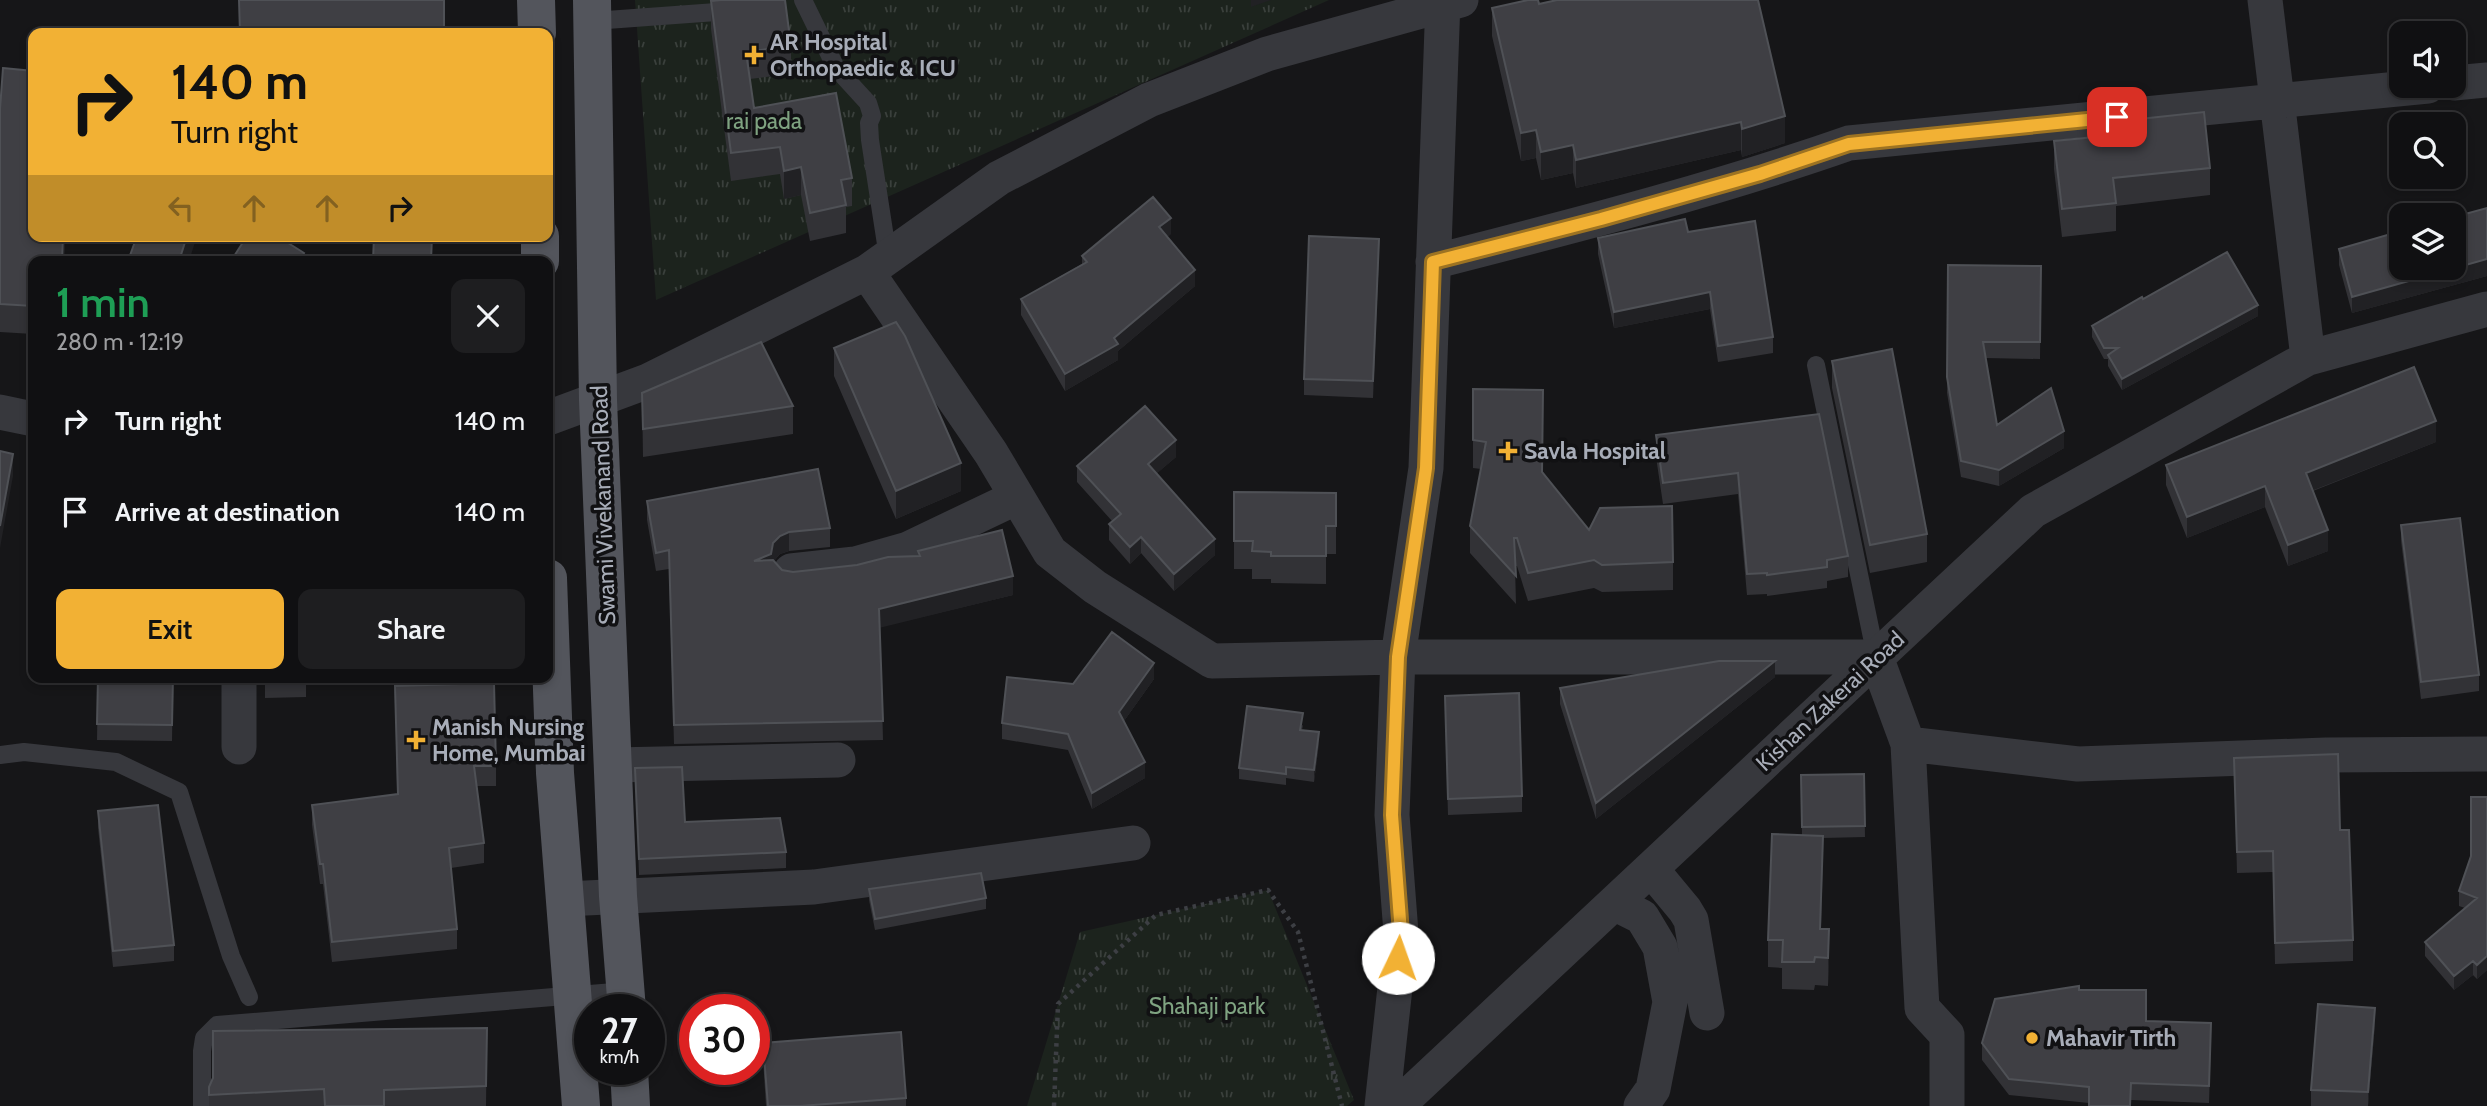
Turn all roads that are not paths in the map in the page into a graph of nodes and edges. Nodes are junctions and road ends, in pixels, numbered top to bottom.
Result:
1 (536, 0) edge
2 (744, 0) edge
3 (803, 0) edge
4 (2265, 0) edge
5 (1449, 1) edge
6 (592, 10) edge
7 (537, 28) edge
8 (2487, 80) edge
9 (2466, 82) edge
10 (2389, 90) edge
11 (2278, 100) junction
12 (1433, 262) junction
13 (877, 264) junction
14 (2487, 309) edge
15 (2308, 358) junction
16 (1816, 365) dead end
17 (598, 400) junction
18 (0, 412) edge
19 (553, 416) edge
20 (28, 418) edge
21 (1017, 497) junction
22 (791, 570) edge
23 (1398, 657) junction
24 (1876, 657) junction
25 (239, 683) edge
26 (552, 683) edge
27 (1908, 744) junction
28 (239, 747) dead end
29 (2487, 754) edge
30 (0, 755) edge
31 (838, 760) dead end
32 (614, 765) junction
33 (1133, 843) dead end
34 (1651, 869) junction
35 (618, 896) junction
36 (565, 899) junction
37 (1614, 903) junction
38 (625, 994) edge
39 (249, 997) dead end
40 (572, 997) junction
41 (1707, 1013) dead end
42 (630, 1085) edge
43 (202, 1106) edge
44 (581, 1106) edge
45 (631, 1106) edge
46 (1382, 1106) edge
47 (1397, 1106) edge
48 (1641, 1106) edge
49 (1947, 1106) edge

1 - 7 main road
2 - 6 lane
3 - 13 lane
4 - 11 street
5 - 12 street
5 - 13 street
6 - 17 main road, Swami Vivekanand Road
8 - 9 street
10 - 11 street
11 - 12 street
11 - 15 street
12 - 23 street
13 - 17 street
13 - 21 street
14 - 15 street, Kishan Zakerai Road
15 - 24 street, Kishan Zakerai Road
16 - 24 lane
17 - 19 street
17 - 32 main road, Swami Vivekanand Road
18 - 20 street
21 - 22 street
21 - 23 street
23 - 24 street
23 - 46 street
24 - 27 street
24 - 34 street, Kishan Zakerai Road
25 - 28 street
26 - 36 main road
27 - 29 street
27 - 49 street
30 - 39 lane
31 - 32 street
32 - 35 main road, Swami Vivekanand Road
33 - 35 street
34 - 37 street, Kishan Zakerai Road
34 - 41 street
35 - 36 street
35 - 38 main road, Swami Vivekanand Road
36 - 40 main road
37 - 47 street, Kishan Zakerai Road
37 - 48 street
40 - 43 lane
40 - 44 main road
42 - 45 main road

